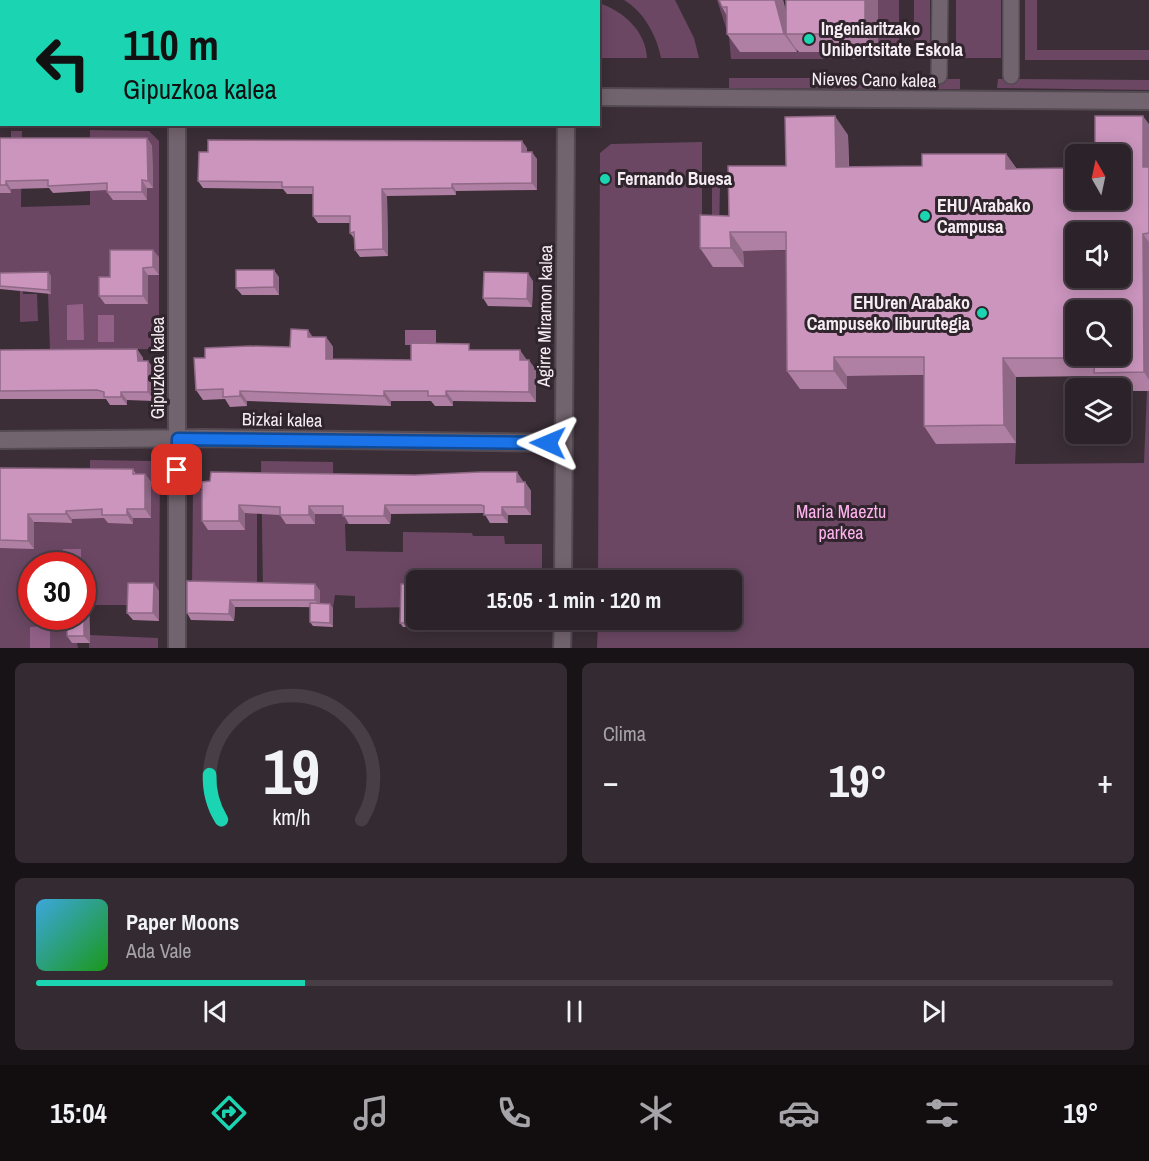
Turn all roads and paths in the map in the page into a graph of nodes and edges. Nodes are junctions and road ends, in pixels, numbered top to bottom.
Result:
1 (940, 0) edge
2 (1011, 0) edge
3 (939, 76) dead end
4 (1011, 76) dead end
5 (600, 98) edge
6 (1149, 101) edge
7 (177, 126) edge
8 (566, 126) edge
9 (178, 439) junction
10 (0, 440) edge
11 (564, 443) junction
12 (563, 570) edge
13 (563, 630) edge
14 (177, 648) edge
15 (562, 648) edge

1 - 3 street
2 - 4 street
5 - 6 street, Nieves Cano kalea
7 - 9 street, Gipuzkoa kalea
8 - 11 street, Agirre Miramon kalea
9 - 10 street, Bizkai kalea
9 - 11 street, Bizkai kalea
9 - 14 street, Gipuzkoa kalea
11 - 12 street, Agirre Miramon kalea
13 - 15 street

